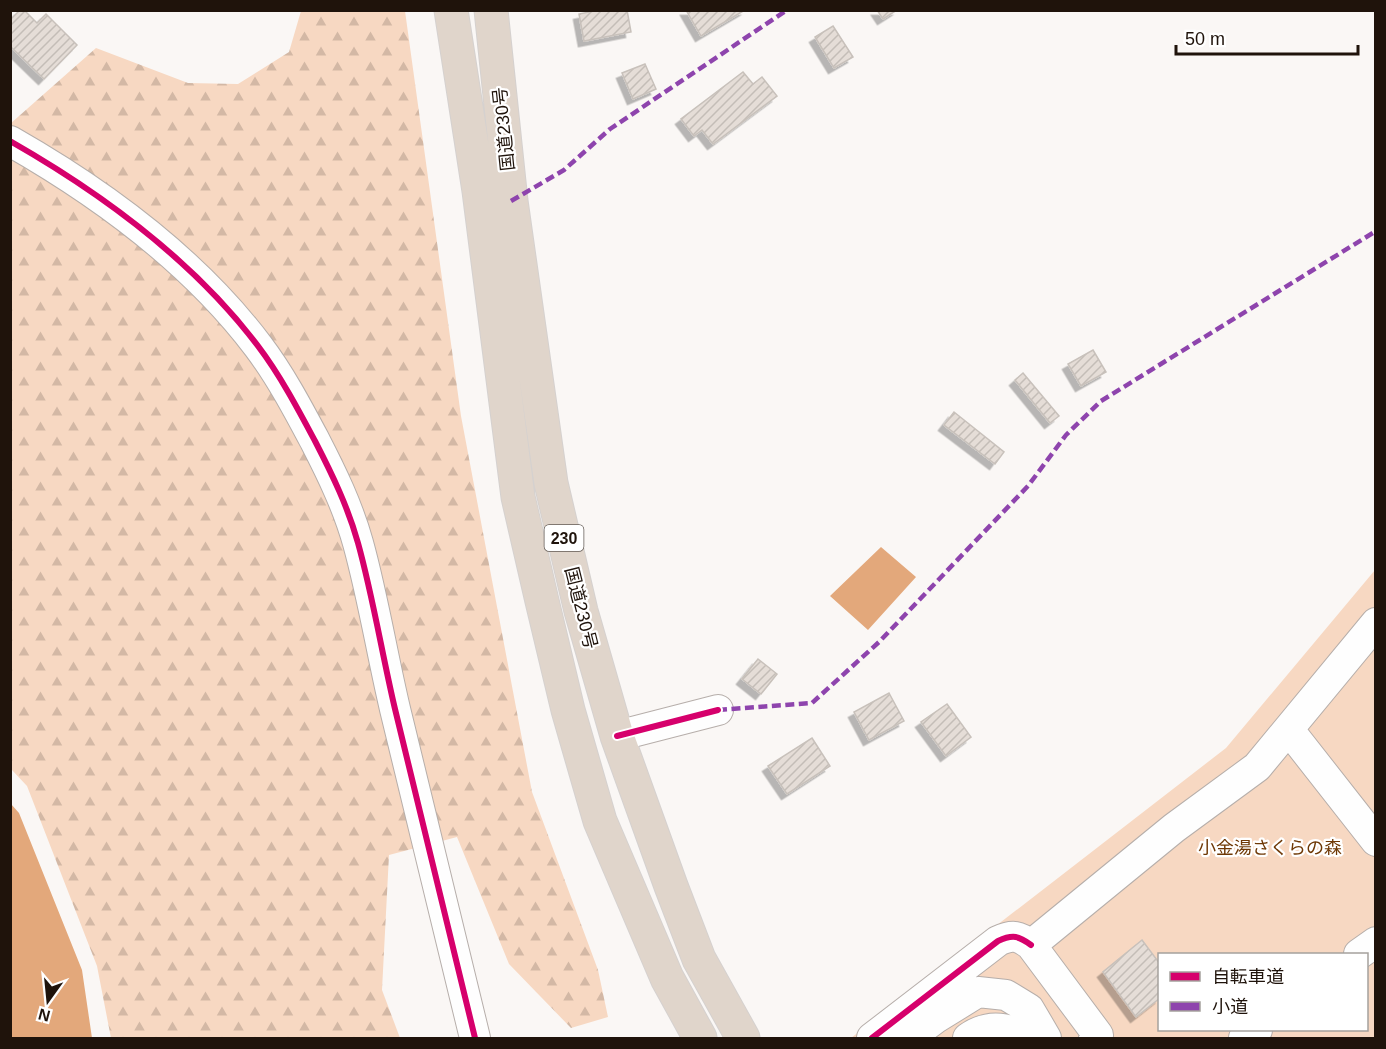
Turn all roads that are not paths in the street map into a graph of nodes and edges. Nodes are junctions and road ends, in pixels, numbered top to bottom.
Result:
1 (451, 10) edge
2 (491, 10) edge
3 (10, 141) edge
4 (1376, 623) edge
5 (718, 710) dead end
6 (1289, 730) junction
7 (617, 736) junction
8 (1365, 807) edge
9 (1376, 841) edge
10 (1376, 942) edge
11 (1031, 945) junction
12 (1360, 953) edge
13 (1098, 1037) edge
14 (475, 1038) edge
15 (700, 1038) edge
16 (743, 1038) edge
17 (872, 1038) edge
18 (909, 1038) edge
19 (968, 1038) edge
20 (1026, 1038) edge
21 (1046, 1038) edge

1 - 15 highway, 国道230号 / 230
2 - 7 highway, 国道230号 / 230
3 - 14 street
4 - 6 street
5 - 7 street
6 - 8 street
6 - 11 street
7 - 16 highway, 国道230号 / 230
8 - 9 street
10 - 12 street
11 - 13 street
11 - 17 street
18 - 21 street
19 - 20 street

